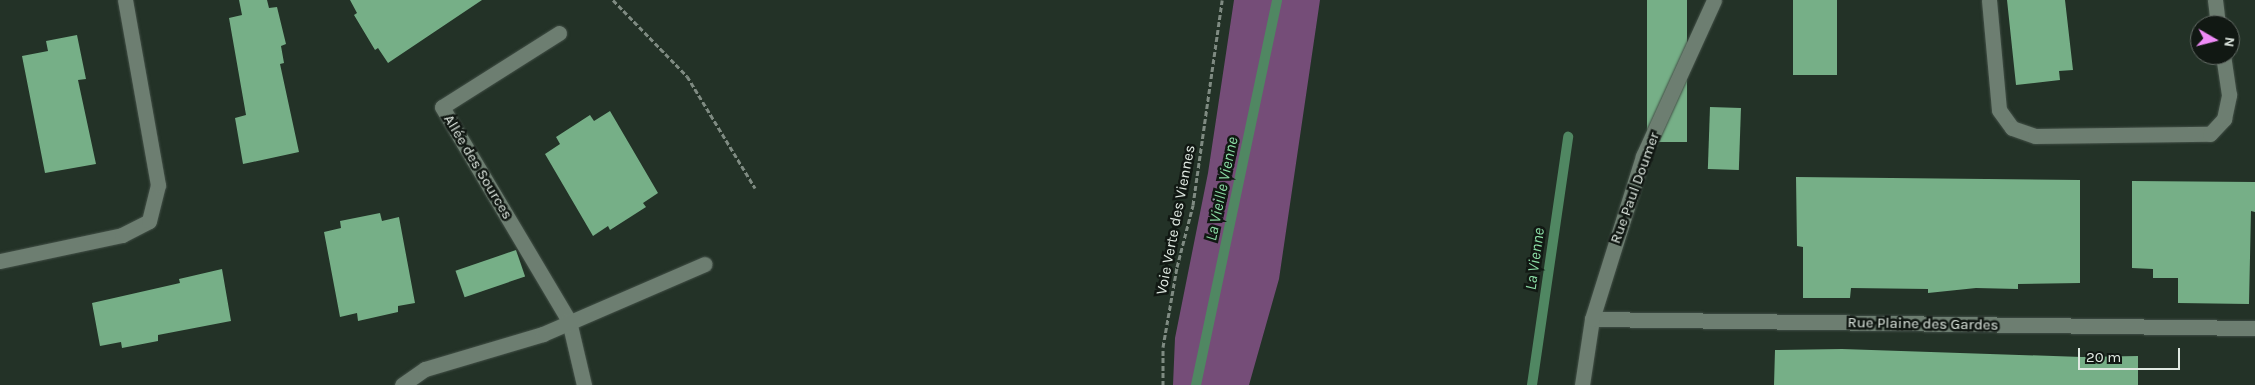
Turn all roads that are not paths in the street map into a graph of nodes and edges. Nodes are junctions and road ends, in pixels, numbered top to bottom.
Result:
1 (125, 0) edge
2 (1714, 0) edge
3 (1989, 0) edge
4 (2215, 0) edge
5 (2217, 15) edge
6 (559, 33) dead end
7 (2224, 65) edge
8 (0, 261) edge
9 (704, 264) dead end
10 (1592, 320) junction
11 (569, 321) junction
12 (2255, 328) edge
13 (402, 385) edge
14 (584, 385) edge
15 (1582, 385) edge

1 - 8 street
2 - 10 street, Rue Paul Doumer
3 - 7 street
4 - 5 street
6 - 11 street, Allée des Sources
9 - 11 street
10 - 12 street, Rue Plaine des Gardes
10 - 15 street, Rue Paul Doumer
11 - 13 street
11 - 14 street, Allée des Sources

